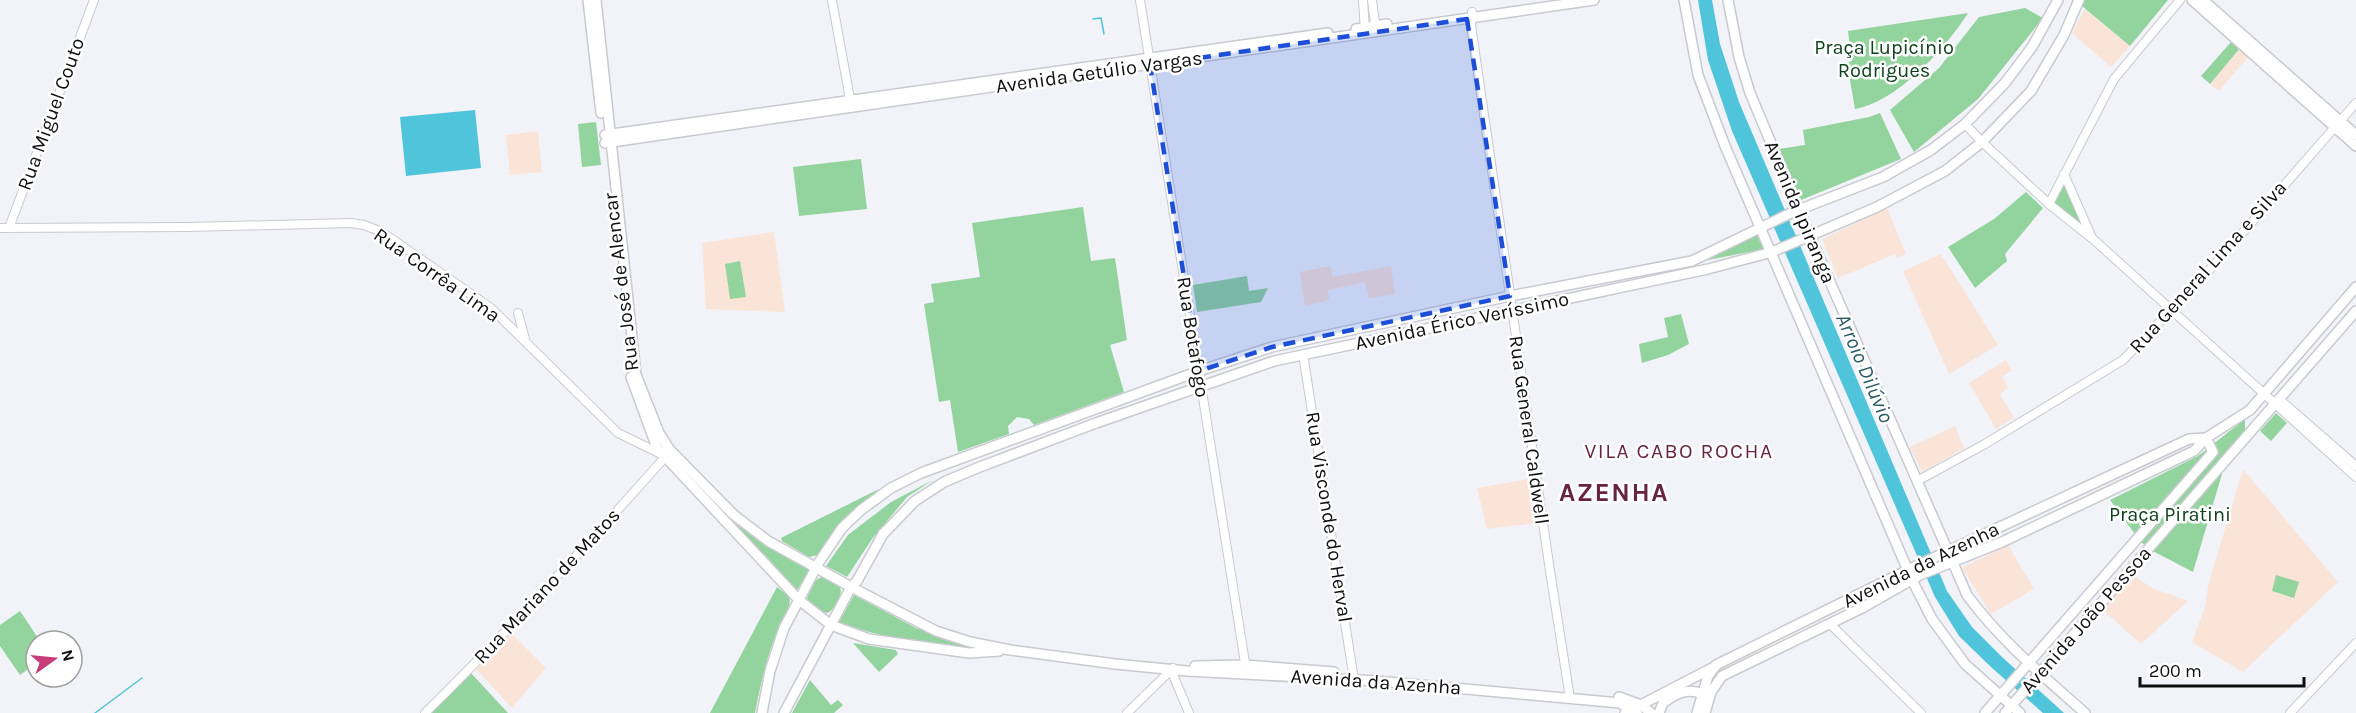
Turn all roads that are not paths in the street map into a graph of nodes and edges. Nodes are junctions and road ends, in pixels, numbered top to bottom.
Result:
1 (94, 0) edge
2 (588, 0) edge
3 (596, 0) edge
4 (832, 0) edge
5 (1140, 0) edge
6 (1363, 0) edge
7 (1372, 0) edge
8 (1550, 0) edge
9 (1594, 0) edge
10 (1684, 0) edge
11 (1728, 0) edge
12 (2058, 0) edge
13 (2079, 0) edge
14 (2180, 0) edge
15 (2192, 0) edge
16 (2203, 0) edge
17 (1576, 1) edge
18 (1470, 18) junction
19 (1366, 30) junction
20 (1150, 61) junction
21 (852, 103) junction
22 (2356, 103) edge
23 (1965, 124) junction
24 (2337, 124) junction
25 (2356, 135) edge
26 (607, 139) junction
27 (1982, 142) junction
28 (2356, 146) edge
29 (2064, 174) junction
30 (2049, 204) junction
31 (1796, 211) junction
32 (1766, 225) junction
33 (4, 228) edge
34 (614, 231) junction
35 (1821, 231) junction
36 (1807, 237) junction
37 (2093, 239) junction
38 (621, 243) junction
39 (1814, 246) junction
40 (1777, 250) junction
41 (617, 255) junction
42 (2356, 287) edge
43 (1510, 296) junction
44 (622, 304) junction
45 (1512, 309) junction
46 (2171, 310) junction
47 (2356, 310) edge
48 (518, 314) dead end
49 (630, 322) junction
50 (530, 345) junction
51 (1303, 354) junction
52 (1199, 371) junction
53 (1201, 385) junction
54 (2264, 393) junction
55 (2277, 402) junction
56 (2315, 436) junction
57 (2206, 438) junction
58 (666, 456) junction
59 (680, 461) junction
60 (2356, 466) edge
61 (2356, 477) edge
62 (1917, 481) junction
63 (1946, 558) junction
64 (818, 568) junction
65 (1914, 573) junction
66 (851, 588) junction
67 (799, 600) junction
68 (1830, 624) junction
69 (834, 627) junction
70 (2356, 643) edge
71 (1010, 650) junction
72 (1716, 665) junction
73 (2025, 667) junction
74 (1175, 668) junction
75 (1246, 669) junction
76 (2036, 676) junction
77 (1354, 677) junction
78 (1569, 692) junction
79 (2003, 692) junction
80 (1702, 694) junction
81 (2011, 706) edge
82 (1634, 710) edge
83 (425, 713) edge
84 (762, 713) edge
85 (784, 713) edge
86 (1127, 713) edge
87 (1189, 713) edge
88 (1651, 713) edge
89 (1659, 713) edge
90 (1697, 713) edge
91 (1705, 713) edge
92 (1921, 713) edge
93 (1985, 713) edge
94 (2020, 713) edge
95 (2085, 713) edge
96 (2290, 713) edge

1 - 33 street, Rua Miguel Couto
2 - 26 main road, Rua José de Alencar
3 - 26 main road, Rua José de Alencar
4 - 21 street
5 - 20 street, Rua Botafogo
6 - 19 street
7 - 19 street
8 - 18 main road, Avenida Getúlio Vargas
9 - 17 main road, Avenida Getúlio Vargas
10 - 32 main road, Avenida Ipiranga
11 - 31 main road, Avenida Ipiranga
12 - 23 main road, Avenida Érico Veríssimo
13 - 27 main road, Avenida Érico Veríssimo
14 - 29 street
15 - 24 main road
16 - 24 main road
17 - 18 main road, Avenida Getúlio Vargas
18 - 19 main road, Avenida Getúlio Vargas
18 - 43 street, Rua General Caldwell
19 - 20 main road, Avenida Getúlio Vargas
20 - 21 main road, Avenida Getúlio Vargas
20 - 52 street, Rua Botafogo
21 - 26 main road, Avenida Getúlio Vargas
22 - 24 street, Rua General Lima e Silva
23 - 27 street
23 - 31 main road, Avenida Érico Veríssimo
24 - 25 main road
24 - 28 main road
24 - 46 street, Rua General Lima e Silva
26 - 34 main road, Rua José de Alencar
26 - 38 main road, Rua José de Alencar
27 - 30 street
27 - 35 main road, Avenida Érico Veríssimo
29 - 30 street
29 - 37 street
30 - 37 street
31 - 32 main road, Avenida Érico Veríssimo
31 - 36 main road, Avenida Ipiranga
32 - 40 main road, Avenida Ipiranga
32 - 43 main road, Avenida Érico Veríssimo
33 - 50 street, Rua Corrêa Lima
34 - 38 main road
34 - 41 main road, Rua José de Alencar
35 - 36 main road, Avenida Érico Veríssimo
35 - 39 main road
36 - 39 main road, Avenida Ipiranga
36 - 40 main road, Avenida Érico Veríssimo
37 - 46 street
38 - 41 main road
38 - 49 main road, Rua José de Alencar
39 - 62 main road, Avenida Ipiranga
40 - 45 main road, Avenida Érico Veríssimo
40 - 65 main road, Avenida Ipiranga
41 - 44 main road, Rua José de Alencar
42 - 54 main road
43 - 45 street, Rua General Caldwell
43 - 52 main road, Avenida Érico Veríssimo
44 - 49 main road
44 - 58 main road, Rua José de Alencar
45 - 51 main road, Avenida Érico Veríssimo
45 - 78 street, Rua General Caldwell
46 - 54 street
46 - 62 street, Rua General Lima e Silva
47 - 55 main road, Avenida João Pessoa
48 - 50 street
49 - 59 main road, Rua José de Alencar
50 - 58 street, Rua Corrêa Lima
51 - 53 main road, Avenida Érico Veríssimo
51 - 77 street, Rua Visconde do Herval
52 - 53 street, Rua Botafogo
52 - 64 main road, Avenida Érico Veríssimo
53 - 66 main road, Avenida Érico Veríssimo
53 - 75 street, Rua Botafogo
54 - 55 street
54 - 57 main road, Avenida da Azenha
55 - 56 street
55 - 76 main road, Avenida João Pessoa
56 - 60 street
56 - 61 street
57 - 63 main road, Avenida da Azenha
57 - 63 main road, Avenida da Azenha
57 - 73 main road, Avenida João Pessoa
58 - 59 street, Rua Corrêa Lima
58 - 67 main road, Rua José de Alencar
58 - 83 street, Rua Mariano de Matos
59 - 64 main road, Rua José de Alencar
62 - 63 main road, Avenida Ipiranga
63 - 65 main road, Avenida da Azenha
63 - 73 main road, Avenida Ipiranga
64 - 66 main road, Avenida da Azenha
64 - 67 main road, Avenida Érico Veríssimo
65 - 68 main road, Avenida da Azenha
65 - 72 main road, Avenida da Azenha
65 - 79 main road, Avenida Ipiranga
66 - 69 main road, Avenida Érico Veríssimo
66 - 71 main road, Avenida da Azenha
67 - 69 main road, Rua José de Alencar
67 - 84 main road, Avenida Érico Veríssimo
68 - 91 main road, Avenida da Azenha
68 - 92 street
69 - 71 main road, Avenida da Azenha
69 - 85 main road, Avenida Érico Veríssimo
70 - 96 street
71 - 74 main road, Avenida da Azenha
72 - 80 main road
72 - 82 main road, Avenida da Azenha
73 - 76 main road, Avenida Ipiranga
73 - 79 main road, Avenida João Pessoa
74 - 75 main road, Avenida da Azenha
74 - 86 street
74 - 87 street
75 - 77 main road, Avenida da Azenha
76 - 81 main road, Avenida João Pessoa
76 - 95 main road, Avenida Ipiranga
77 - 78 main road, Avenida da Azenha
77 - 82 main road, Avenida da Azenha
78 - 82 main road, Avenida da Azenha
79 - 81 main road, Avenida Ipiranga
79 - 93 main road, Avenida João Pessoa
80 - 89 main road
80 - 90 main road
81 - 94 main road, Avenida Ipiranga
82 - 88 main road

